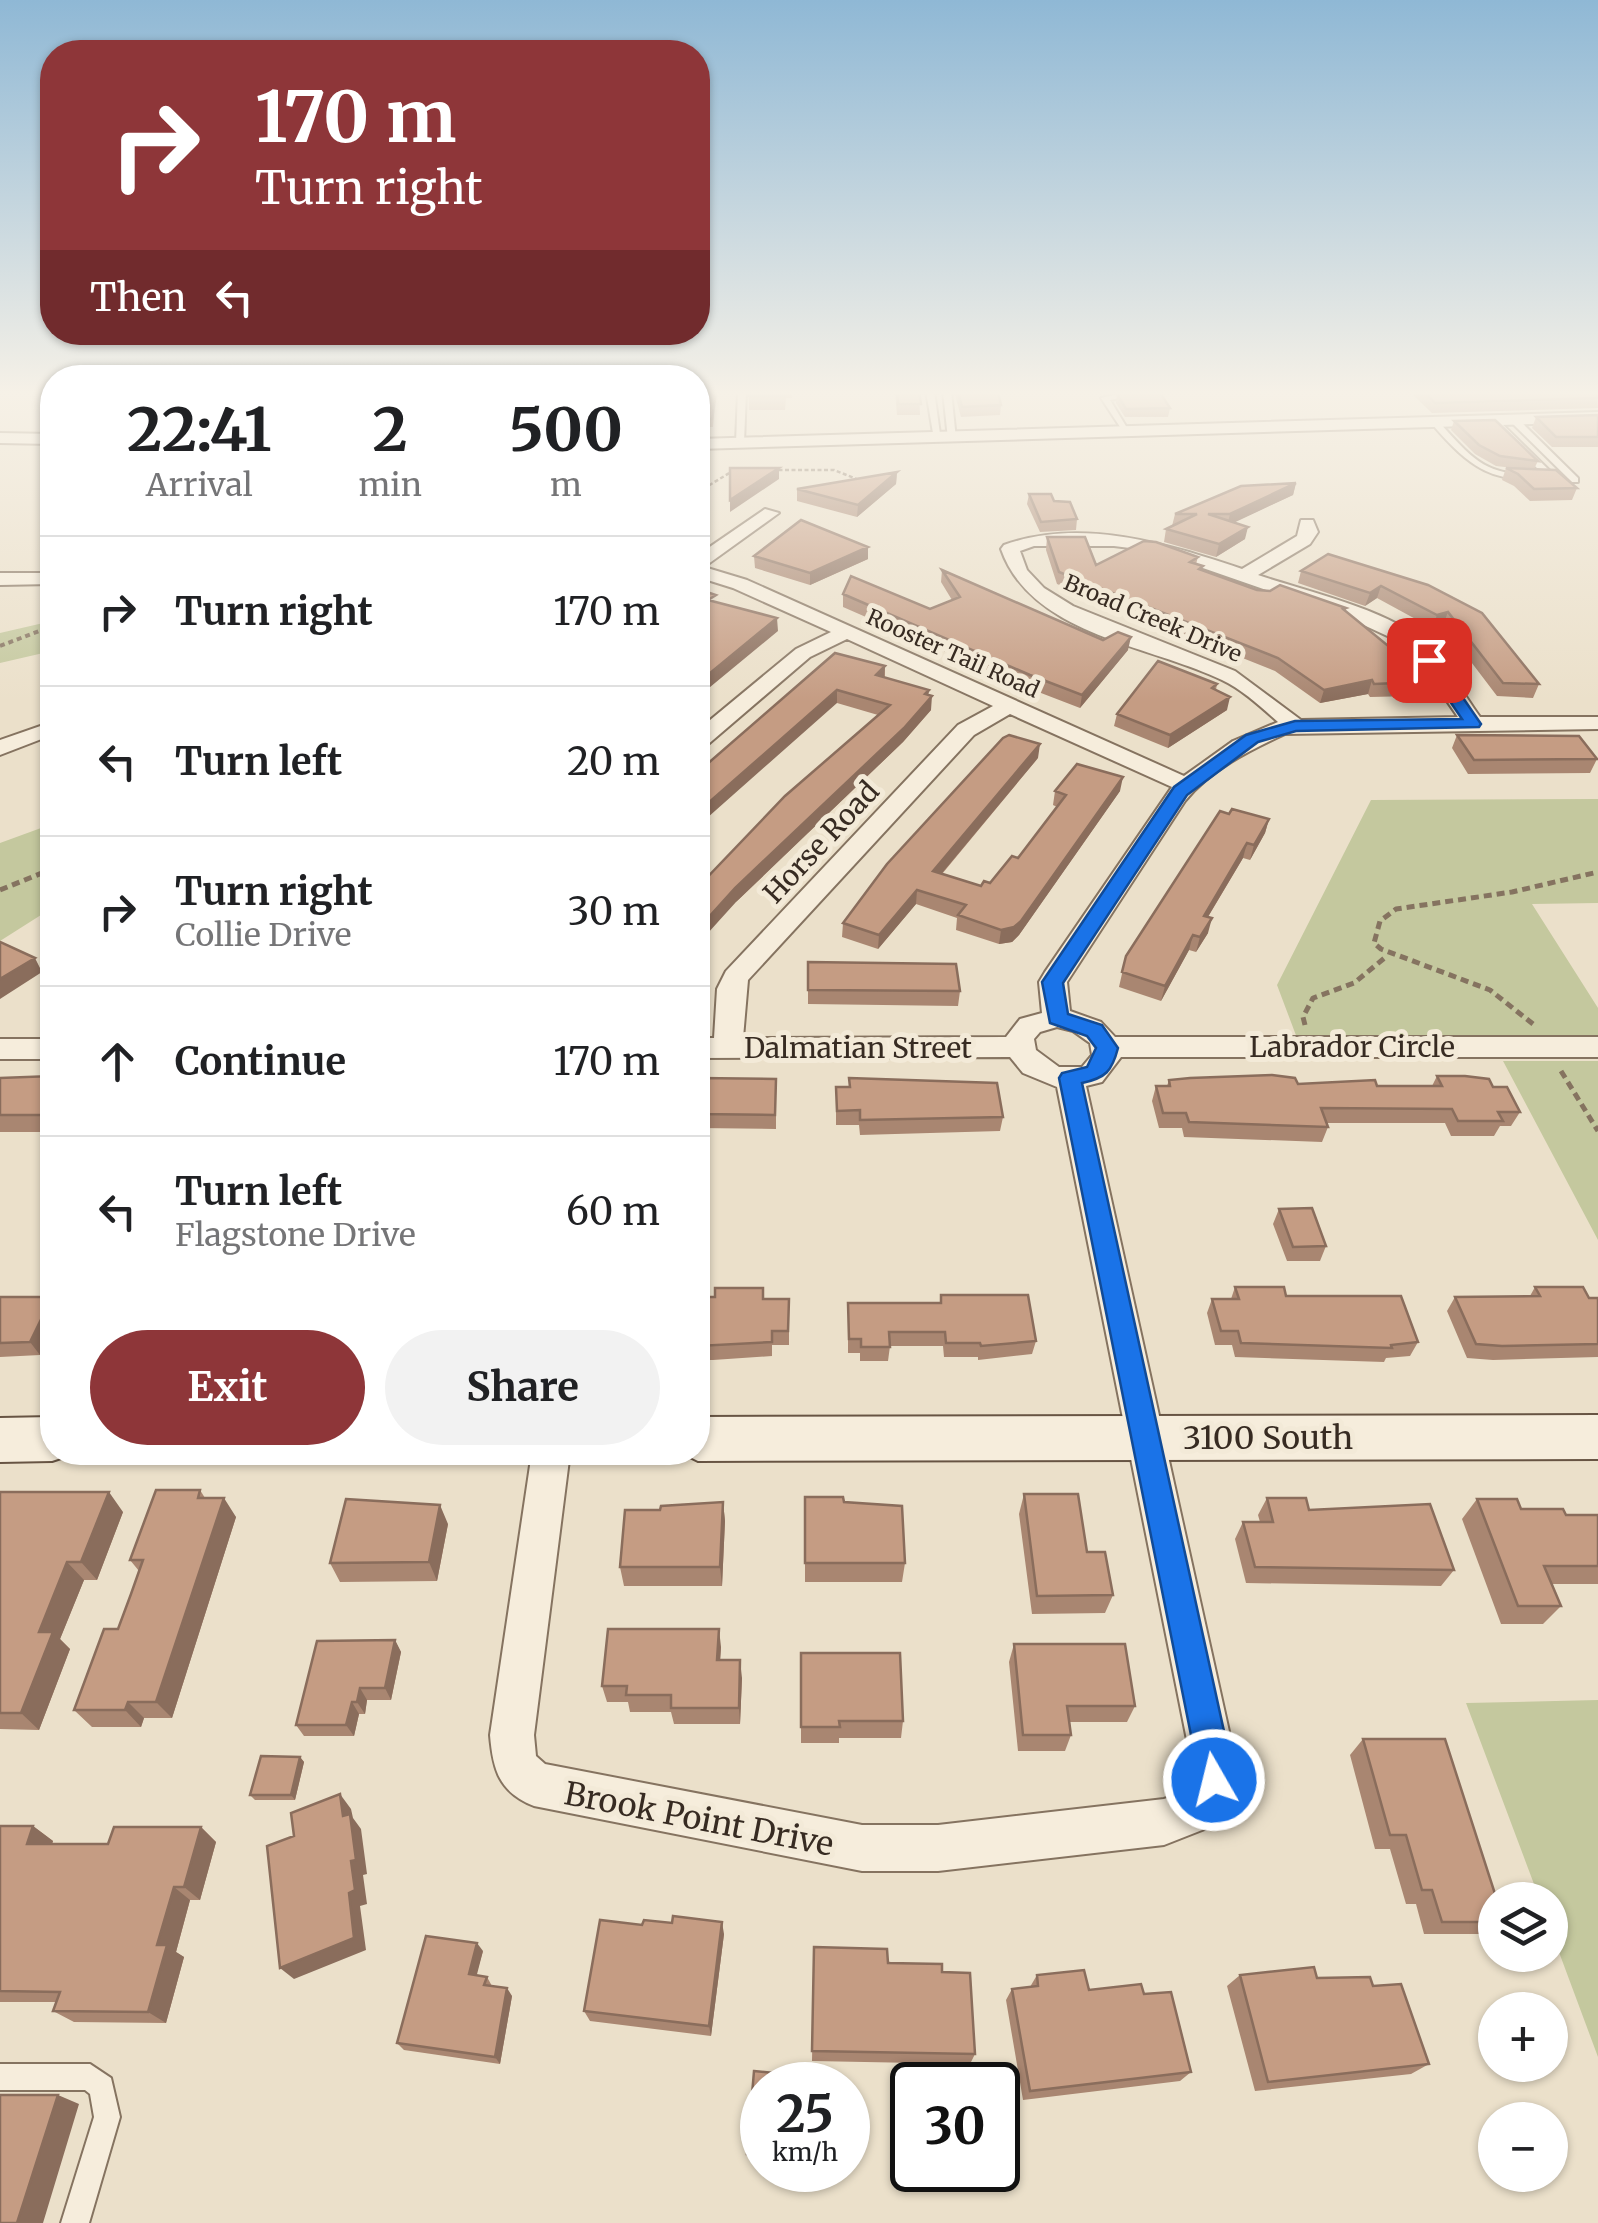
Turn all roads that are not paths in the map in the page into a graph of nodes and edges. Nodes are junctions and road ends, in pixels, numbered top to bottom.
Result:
1 (770, 513) dead end
2 (1307, 524) dead end
3 (710, 555) edge
4 (710, 575) edge
5 (1245, 575) junction
6 (0, 578) edge
7 (40, 578) edge
8 (847, 632) junction
9 (1008, 706) junction
10 (1473, 724) junction
11 (1598, 724) edge
12 (1295, 726) junction
13 (710, 731) edge
14 (40, 733) edge
15 (0, 748) edge
16 (1186, 785) junction
17 (1058, 1018) junction
18 (1598, 1047) edge
19 (40, 1048) edge
20 (710, 1048) edge
21 (728, 1048) junction
22 (1018, 1048) junction
23 (1107, 1048) junction
24 (0, 1049) edge
25 (1070, 1078) junction
26 (1598, 1437) edge
27 (710, 1438) edge
28 (1146, 1438) junction
29 (0, 1440) edge
30 (40, 1440) edge
31 (548, 1465) edge
32 (0, 2078) edge
33 (76, 2223) edge

1 - 3 street
2 - 5 street
4 - 8 street, Rooster Tail Road
5 - 10 street
5 - 12 street, Broad Creek Drive
6 - 7 street
8 - 9 street, Rooster Tail Road
8 - 13 street
9 - 16 street, Rooster Tail Road
9 - 21 street, Horse Road
10 - 11 street
10 - 12 street
12 - 16 street
14 - 15 street
16 - 17 street
17 - 22 street
17 - 23 street
18 - 23 street, Labrador Circle
19 - 24 street
20 - 21 street, Dalmatian Street
21 - 22 street, Dalmatian Street
22 - 25 street
23 - 25 street
25 - 28 street
26 - 28 main road, 3100 South
27 - 28 main road, 3100 South
28 - 31 street, Brook Point Drive
29 - 30 main road
32 - 33 lane

